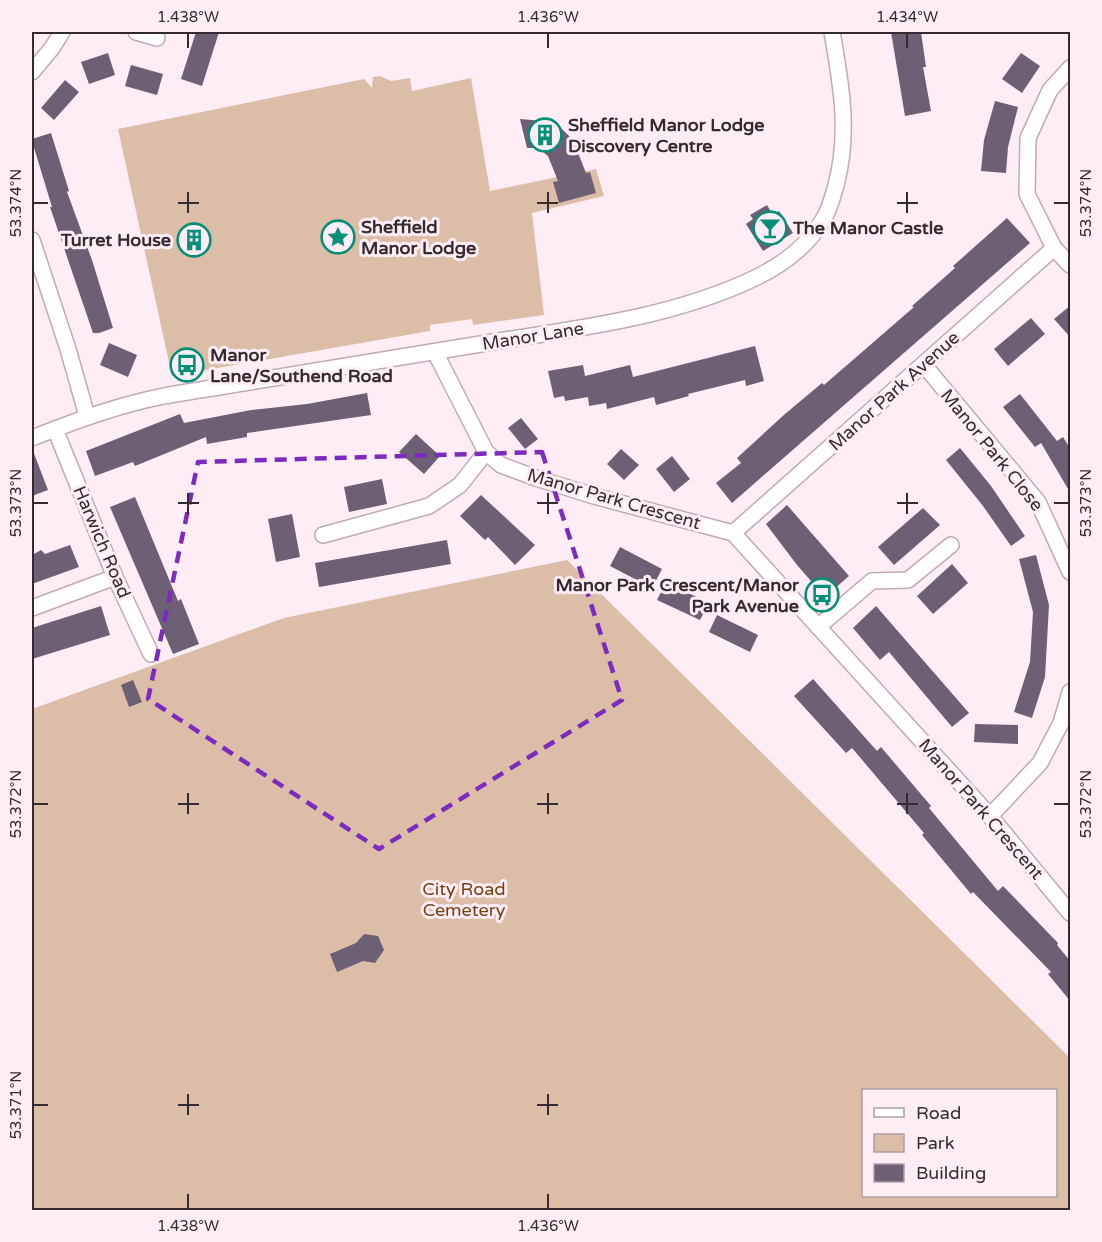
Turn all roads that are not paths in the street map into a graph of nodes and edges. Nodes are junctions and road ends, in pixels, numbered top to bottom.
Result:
1 (62, 32) edge
2 (136, 32) edge
3 (832, 32) edge
4 (157, 38) dead end
5 (1071, 68) edge
6 (32, 72) edge
7 (33, 247) edge
8 (1054, 248) junction
9 (1071, 265) edge
10 (435, 352) junction
11 (924, 365) junction
12 (87, 416) junction
13 (56, 429) junction
14 (32, 438) edge
15 (486, 452) junction
16 (733, 533) junction
17 (322, 535) dead end
18 (951, 545) dead end
19 (1071, 572) edge
20 (115, 577) junction
21 (32, 608) edge
22 (819, 627) junction
23 (151, 654) dead end
24 (1071, 692) edge
25 (990, 816) junction
26 (1071, 913) edge

1 - 6 street
2 - 4 street
3 - 10 street, Manor Lane
5 - 8 street
7 - 12 street
8 - 9 street
8 - 11 street, Manor Park Avenue
10 - 12 street, Manor Lane
10 - 15 street, Manor Park Crescent
11 - 16 street, Manor Park Avenue
11 - 19 street, Manor Park Close
12 - 13 street, Manor Lane
13 - 14 street, Manor Lane
13 - 20 street, Harwich Road
15 - 16 street, Manor Park Crescent
15 - 17 street
16 - 22 street, Manor Park Crescent
18 - 22 street
20 - 21 street
20 - 23 street, Harwich Road
22 - 25 street, Manor Park Crescent
24 - 25 street
25 - 26 street, Manor Park Crescent

